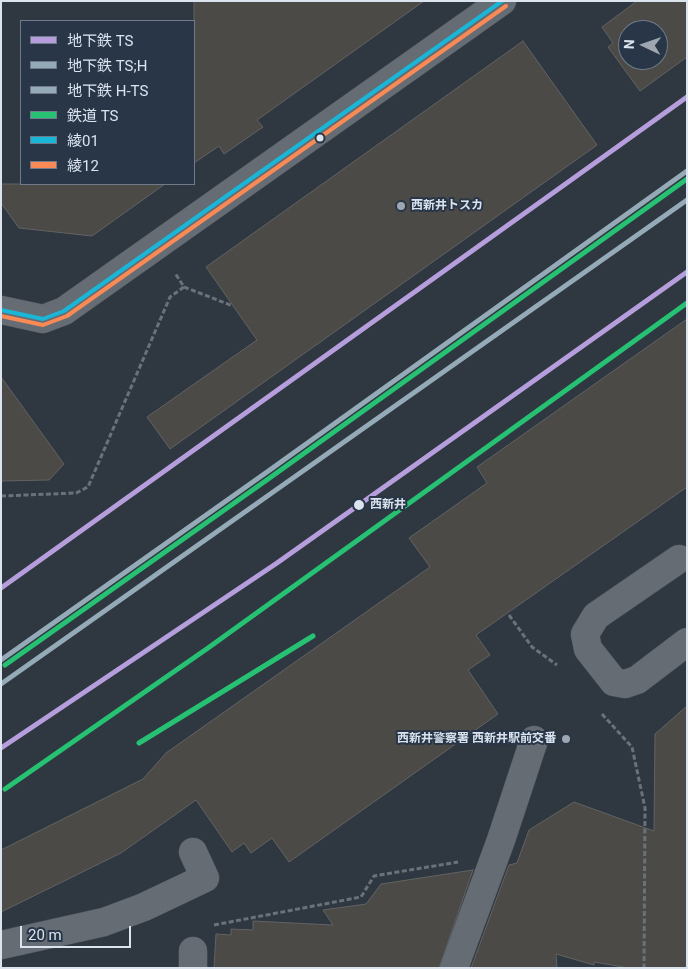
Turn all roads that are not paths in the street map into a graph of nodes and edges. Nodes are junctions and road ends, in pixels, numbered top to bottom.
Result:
1 (502, 1) edge
2 (1, 310) edge
3 (684, 561) edge
4 (687, 642) edge
5 (534, 740) dead end
6 (193, 852) dead end
7 (1, 945) edge
8 (454, 968) edge

1 - 2 street
3 - 4 street
5 - 8 street
6 - 7 street

